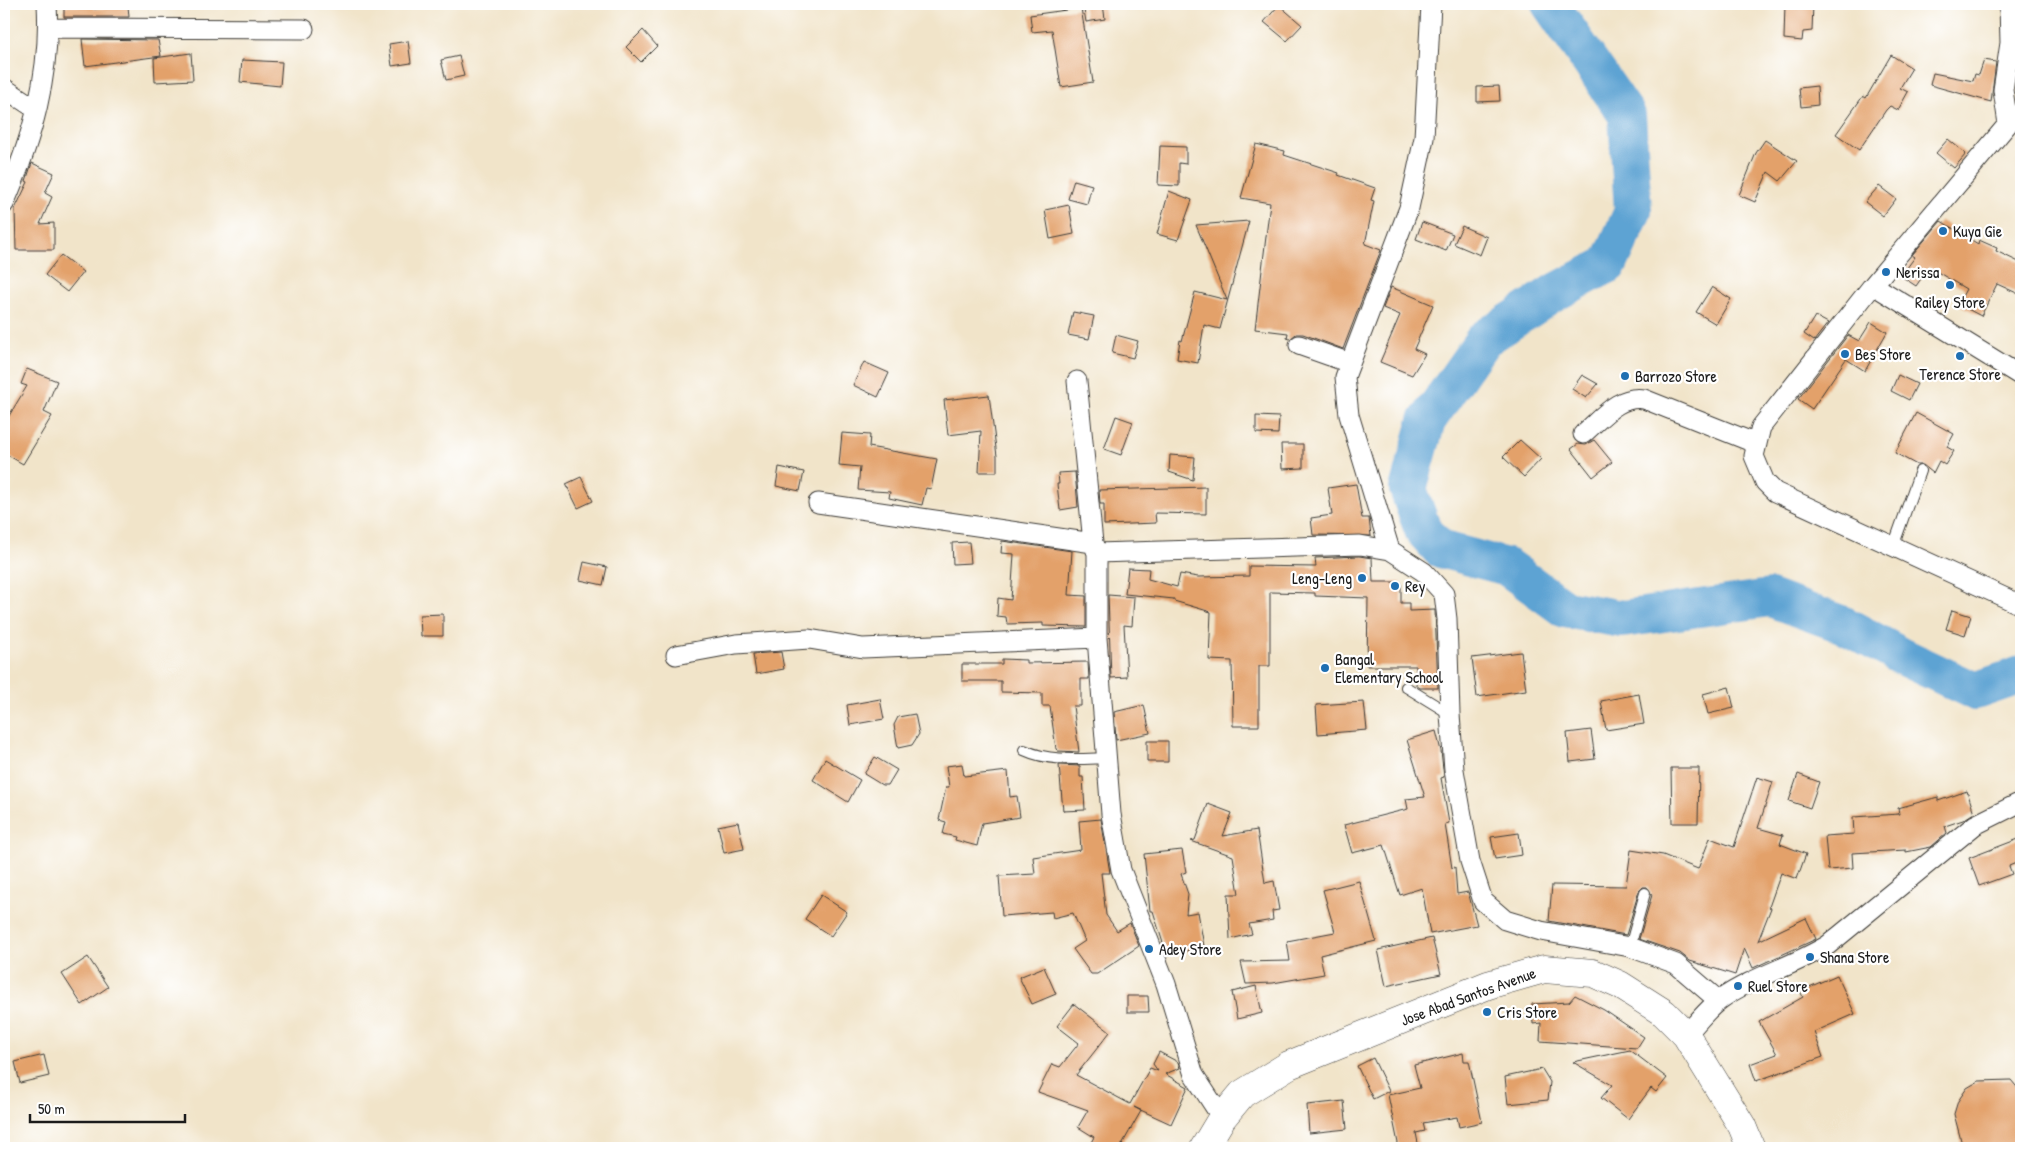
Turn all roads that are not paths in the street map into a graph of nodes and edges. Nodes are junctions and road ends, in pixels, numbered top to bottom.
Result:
1 (47, 4) edge
2 (1431, 4) edge
3 (2009, 4) edge
4 (48, 28) junction
5 (304, 29) dead end
6 (4, 88) edge
7 (36, 109) junction
8 (4, 204) edge
9 (1873, 285) junction
10 (1298, 345) dead end
11 (1350, 363) junction
12 (2021, 376) edge
13 (1077, 381) dead end
14 (1583, 434) dead end
15 (1757, 444) junction
16 (1920, 472) dead end
17 (818, 503) dead end
18 (1893, 547) junction
19 (1095, 548) junction
20 (1390, 550) junction
21 (2021, 605) edge
22 (1097, 638) junction
23 (676, 655) dead end
24 (1406, 687) dead end
25 (1450, 714) junction
26 (1024, 750) dead end
27 (1106, 758) junction
28 (2021, 802) edge
29 (1645, 893) dead end
30 (1630, 947) junction
31 (1719, 1000) junction
32 (1686, 1034) junction
33 (1222, 1118) junction
34 (1204, 1148) edge
35 (1751, 1148) edge

1 - 4 street
2 - 11 street
3 - 9 street
4 - 5 street
4 - 7 street
6 - 7 street
7 - 8 street
9 - 12 street
9 - 15 street
10 - 11 street
11 - 20 street
13 - 19 street
14 - 15 street
15 - 18 street
16 - 18 lane
17 - 19 street
18 - 21 street
19 - 20 street
19 - 22 street
20 - 25 street
22 - 23 street
22 - 27 street
24 - 25 lane
25 - 30 street
26 - 27 lane
27 - 33 street
28 - 31 street
29 - 30 lane
30 - 31 street
31 - 32 street
32 - 33 highway, Jose Abad Santos Avenue
32 - 35 highway, Jose Abad Santos Avenue
33 - 34 highway, Jose Abad Santos Avenue

